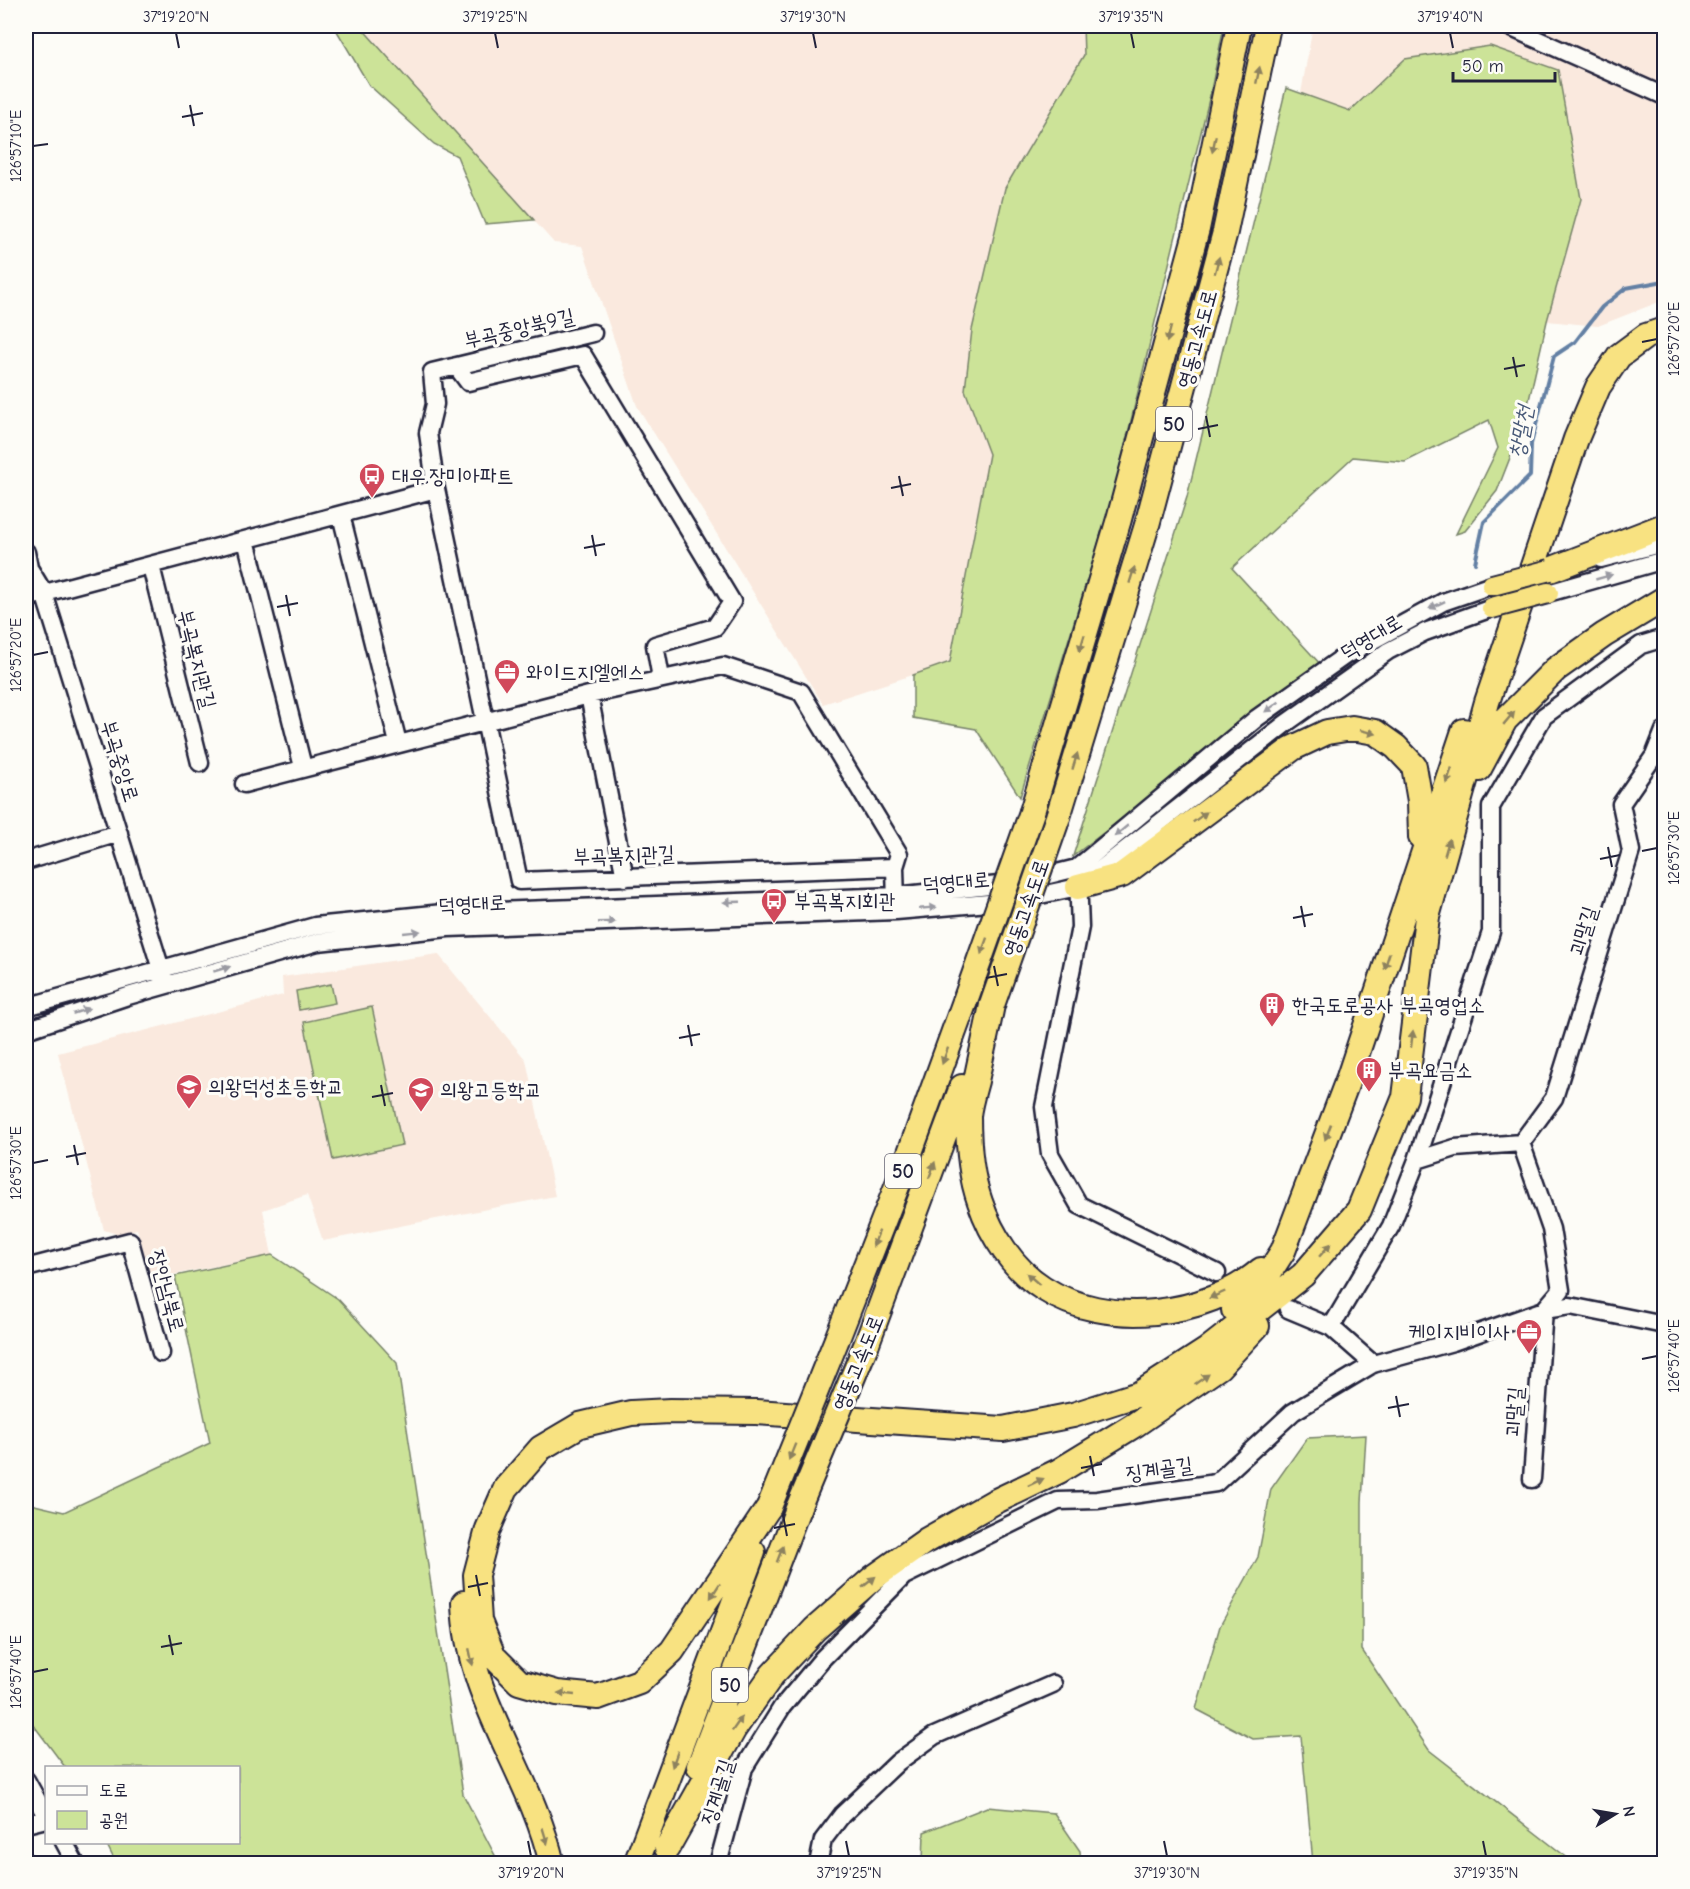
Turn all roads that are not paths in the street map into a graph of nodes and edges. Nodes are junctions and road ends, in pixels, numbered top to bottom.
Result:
1 (1239, 26) edge
2 (1268, 26) edge
3 (1507, 26) edge
4 (1665, 96) edge
5 (1665, 319) edge
6 (1665, 330) edge
7 (593, 333) dead end
8 (456, 366) junction
9 (436, 489) junction
10 (341, 515) junction
11 (1665, 526) edge
12 (246, 540) junction
13 (1665, 543) edge
14 (26, 552) edge
15 (1665, 560) edge
16 (151, 566) junction
17 (1549, 582) junction
18 (1492, 585) joint
19 (44, 593) junction
20 (26, 598) edge
21 (1665, 599) edge
22 (1492, 608) joint
23 (1665, 638) edge
24 (661, 678) junction
25 (589, 695) junction
26 (485, 721) junction
27 (1665, 731) edge
28 (398, 743) junction
29 (200, 763) dead end
30 (303, 767) junction
31 (243, 784) dead end
32 (1459, 805) junction
33 (119, 833) junction
34 (1421, 855) junction
35 (26, 861) edge
36 (895, 867) junction
37 (1078, 877) junction
38 (625, 878) junction
39 (896, 903) junction
40 (160, 968) junction
41 (166, 985) junction
42 (992, 1005) junction
43 (26, 1007) edge
44 (26, 1030) edge
45 (1521, 1143) junction
46 (1417, 1160) junction
47 (1283, 1251) junction
48 (26, 1268) edge
49 (1217, 1273) dead end
50 (1303, 1275) junction
51 (1288, 1309) dead end
52 (1544, 1310) junction
53 (1665, 1324) edge
54 (1331, 1327) junction
55 (161, 1353) dead end
56 (1373, 1364) junction
57 (1532, 1479) dead end
58 (770, 1507) junction
59 (1053, 1684) dead end
60 (26, 1780) edge
61 (38, 1820) edge
62 (65, 1844) edge
63 (664, 1856) edge
64 (76, 1863) edge
65 (552, 1863) edge
66 (636, 1863) edge
67 (718, 1863) edge
68 (818, 1863) edge

1 -> 58 highway, 영동고속도로 / 50, bridge
42 -> 2 highway, 영동고속도로 / 50, bridge
3 - 4 street
5 -> 34 highway
6 - 32 highway
7 - 8 street, 부곡중앙북9길
8 - 9 street, 부곡중앙북9길
8 - 24 street
9 - 10 street
9 - 26 street
10 - 12 street
10 - 28 street
11 - 17 highway
12 - 16 street
12 - 30 street
13 - 17 street, 덕영대로
14 - 19 street, 부곡중앙로
17 -> 15 street, 덕영대로
16 - 19 street
16 - 29 street, 부곡복지관길
17 - 18 main road, 덕영대로, bridge
17 - 22 main road, 덕영대로, bridge
18 -> 37 street, 덕영대로
19 - 20 street
19 - 33 street, 부곡중앙로
32 -> 21 highway
22 - 37 street, 덕영대로
23 - 46 street
24 - 25 street
24 - 36 street
25 - 26 street
25 - 38 street
26 - 28 street
26 - 38 street, 부곡복지관길
27 - 45 street, 괴말길
28 - 30 street
30 - 31 street
50 -> 32 highway
33 - 35 street
33 - 40 street, 부곡중앙로
37 -> 34 highway
34 -> 47 highway
36 - 38 street, 부곡복지관길
36 - 39 street
37 - 39 street, 덕영대로
37 - 49 street
39 -> 40 street, 덕영대로
41 -> 39 street, 덕영대로
40 - 41 street, 부곡중앙로
40 - 43 street, 덕영대로
44 -> 41 street, 덕영대로
47 -> 42 highway
63 -> 42 highway, 영동고속도로 / 50, bridge
45 - 46 street
45 - 52 street
46 - 54 street
47 -> 65 highway
48 - 55 street, 장안남북로
58 -> 50 highway
63 -> 50 highway
51 - 54 street
52 - 53 street, 징계골길
52 - 56 street, 징계골길
52 - 57 street, 괴말길
54 - 56 street
56 - 67 street, 징계골길
58 -> 66 highway, 영동고속도로 / 50
59 - 68 street
60 - 61 street
62 - 64 street

